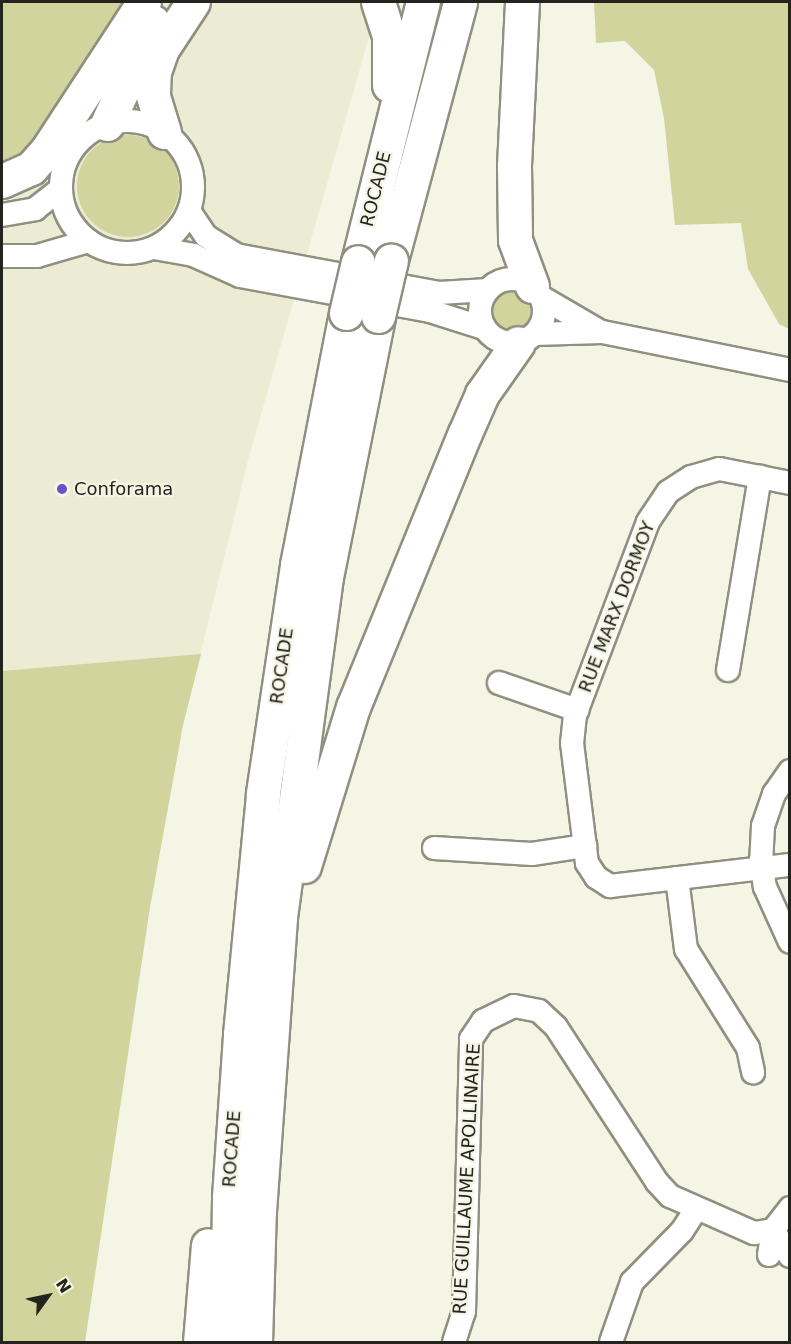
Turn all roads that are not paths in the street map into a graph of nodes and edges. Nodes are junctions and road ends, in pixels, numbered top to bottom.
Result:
1 (144, 2) edge
2 (168, 2) edge
3 (193, 2) edge
4 (378, 2) edge
5 (423, 2) edge
6 (460, 2) edge
7 (522, 2) edge
8 (107, 124) junction
9 (164, 132) junction
10 (2, 181) edge
11 (61, 189) junction
12 (189, 211) junction
13 (2, 215) edge
14 (89, 241) junction
15 (154, 248) junction
16 (2, 256) edge
17 (358, 262) junction
18 (488, 290) junction
19 (536, 291) junction
20 (362, 314) junction
21 (484, 328) junction
22 (602, 332) junction
23 (526, 339) junction
24 (789, 370) edge
25 (760, 477) junction
26 (789, 483) edge
27 (728, 670) dead end
28 (498, 683) dead end
29 (577, 710) junction
30 (789, 771) edge
31 (585, 846) junction
32 (434, 848) dead end
33 (789, 865) edge
34 (762, 868) junction
35 (677, 878) junction
36 (789, 942) edge
37 (274, 987) junction
38 (240, 1034) junction
39 (753, 1072) dead end
40 (697, 1208) junction
41 (789, 1208) edge
42 (773, 1230) junction
43 (779, 1255) edge
44 (198, 1342) edge
45 (227, 1342) edge
46 (255, 1342) edge
47 (454, 1342) edge
48 (611, 1342) edge

1 - 10 highway
2 - 8 highway
3 - 9 highway
4 - 17 highway
5 - 17 highway, ROCADE
6 - 20 highway, bridge
7 - 19 highway
8 - 9 street
8 - 11 street
9 - 12 street
11 - 13 street
11 - 14 street
12 - 15 street
12 - 18 street
14 - 15 street
14 - 16 street
15 - 21 street
17 - 20 highway, ROCADE, bridge
18 - 19 street
18 - 21 street
19 - 22 street
19 - 23 street
20 - 37 highway
20 - 38 highway, ROCADE
21 - 23 street
22 - 23 street
22 - 24 street
23 - 37 highway
25 - 26 street, RUE MARX DORMOY
25 - 27 street
25 - 29 street, RUE MARX DORMOY
28 - 29 street, RUE MARX DORMOY
29 - 31 street, RUE MARX DORMOY
30 - 34 street
31 - 32 street
31 - 35 street, RUE MARX DORMOY
33 - 34 street, RUE MARX DORMOY
34 - 35 street, RUE MARX DORMOY
34 - 36 street
35 - 39 street
37 - 46 highway
38 - 44 highway
38 - 45 highway, ROCADE
40 - 42 street, RUE GUILLAUME APOLLINAIRE
40 - 47 street, RUE GUILLAUME APOLLINAIRE
40 - 48 street
41 - 42 street
42 - 43 street

